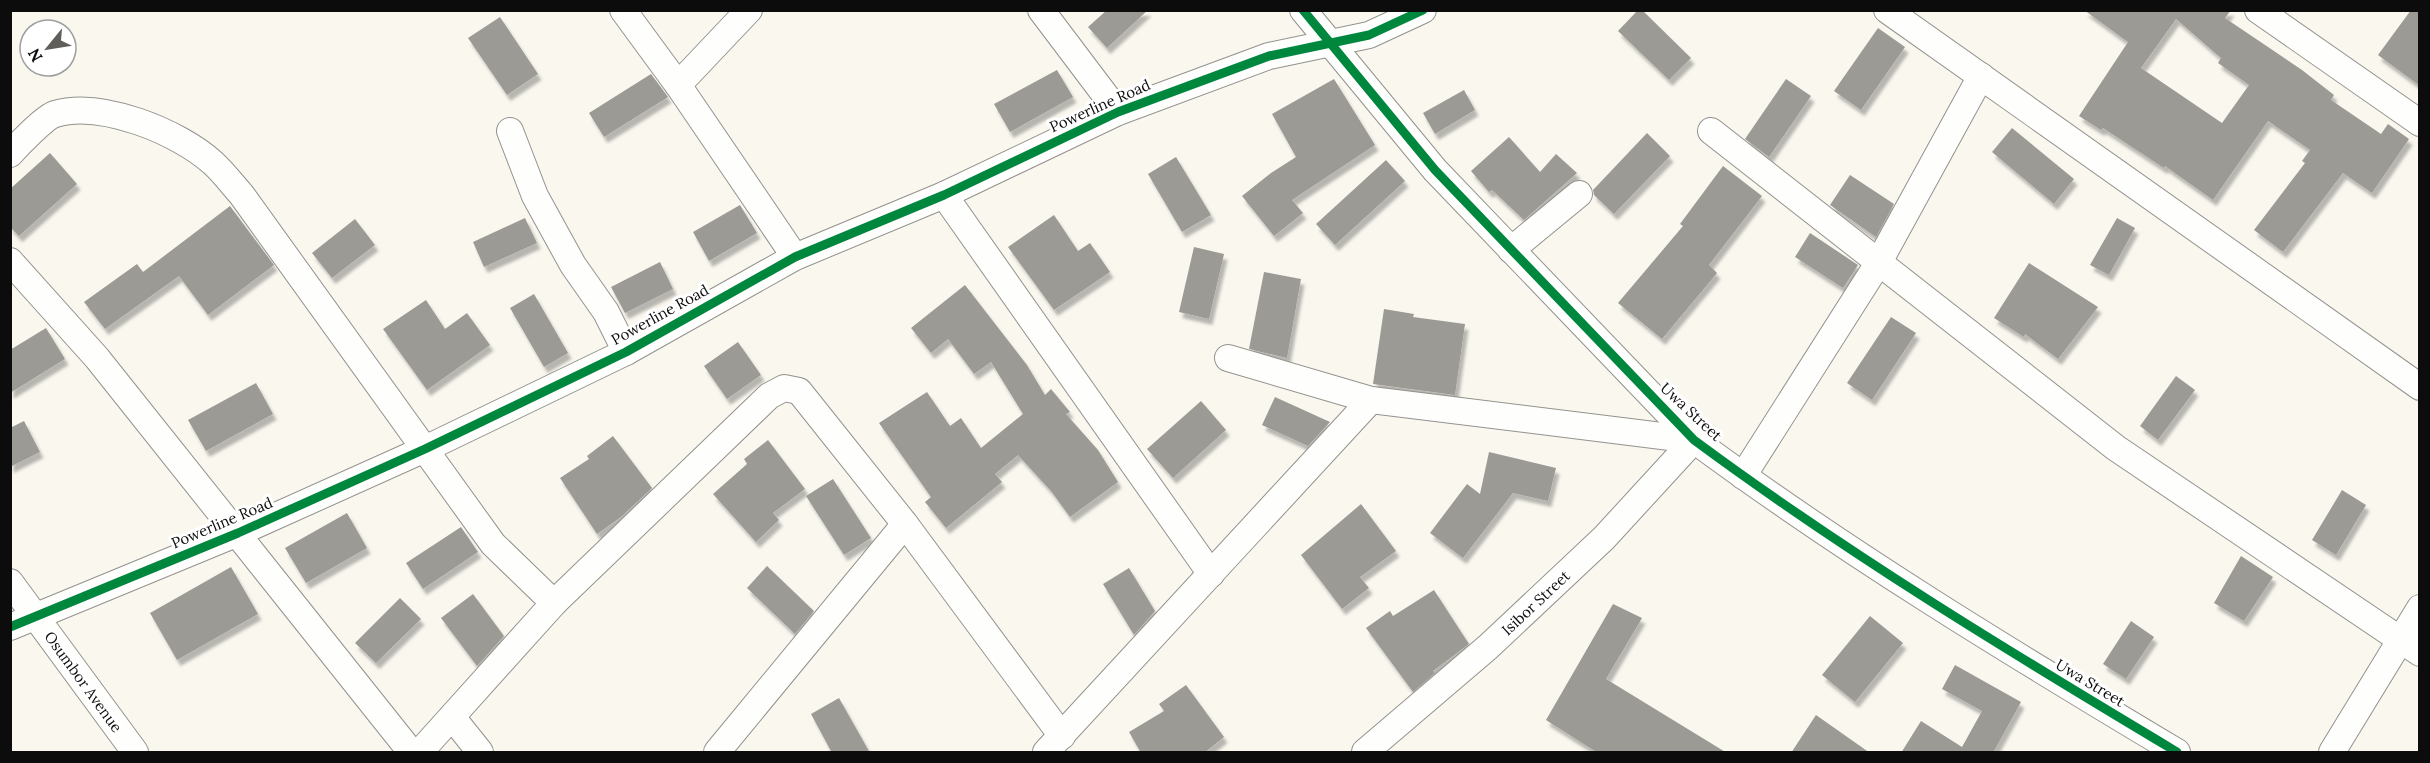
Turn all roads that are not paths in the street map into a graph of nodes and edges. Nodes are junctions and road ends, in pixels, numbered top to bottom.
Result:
1 (623, 10) edge
2 (748, 10) edge
3 (1041, 10) edge
4 (1303, 10) edge
5 (1423, 10) edge
6 (1887, 10) edge
7 (2258, 10) edge
8 (1328, 43) junction
9 (1981, 76) junction
10 (678, 85) junction
11 (1118, 112) junction
12 (2420, 123) edge
13 (510, 131) dead end
14 (1711, 131) dead end
15 (10, 154) edge
16 (1579, 194) dead end
17 (944, 195) junction
18 (1511, 250) junction
19 (795, 257) junction
20 (10, 261) edge
21 (1878, 262) junction
22 (626, 352) junction
23 (1228, 358) dead end
24 (2420, 387) edge
25 (1371, 400) junction
26 (1694, 440) junction
27 (425, 449) junction
28 (1743, 476) junction
29 (905, 524) junction
30 (238, 533) junction
31 (1211, 574) junction
32 (10, 582) edge
33 (554, 603) junction
34 (2420, 608) edge
35 (35, 617) junction
36 (10, 627) edge
37 (2409, 647) edge
38 (452, 717) junction
39 (1052, 748) edge
40 (135, 753) edge
41 (411, 753) edge
42 (420, 753) edge
43 (480, 753) edge
44 (717, 753) edge
45 (1365, 753) edge
46 (2177, 753) edge
47 (2332, 753) edge

1 - 10 street
2 - 10 street
3 - 11 street
4 - 8 street, Uwa Street
5 - 8 street, Powerline Road
6 - 9 street
7 - 12 street
8 - 11 street, Powerline Road
8 - 18 street, Uwa Street
9 - 21 street
9 - 24 street
10 - 19 street
11 - 17 street, Powerline Road
13 - 22 street
14 - 21 street
15 - 27 street
16 - 18 street
17 - 19 street, Powerline Road
17 - 31 street
18 - 26 street, Uwa Street
19 - 22 street, Powerline Road
20 - 30 street
21 - 28 street
21 - 37 street
22 - 27 street, Powerline Road
23 - 25 street
25 - 26 street
25 - 31 street
26 - 28 street, Uwa Street
26 - 45 street, Isibor Street
27 - 30 street, Powerline Road
27 - 33 street
28 - 46 street, Uwa Street
29 - 33 street
29 - 39 street
29 - 44 street
30 - 35 street, Powerline Road
30 - 41 street
31 - 39 street
32 - 35 street, Osumbor Avenue
33 - 38 street
34 - 37 street
35 - 36 street, Powerline Road
35 - 40 street, Osumbor Avenue
37 - 47 street
38 - 42 street
38 - 43 street

